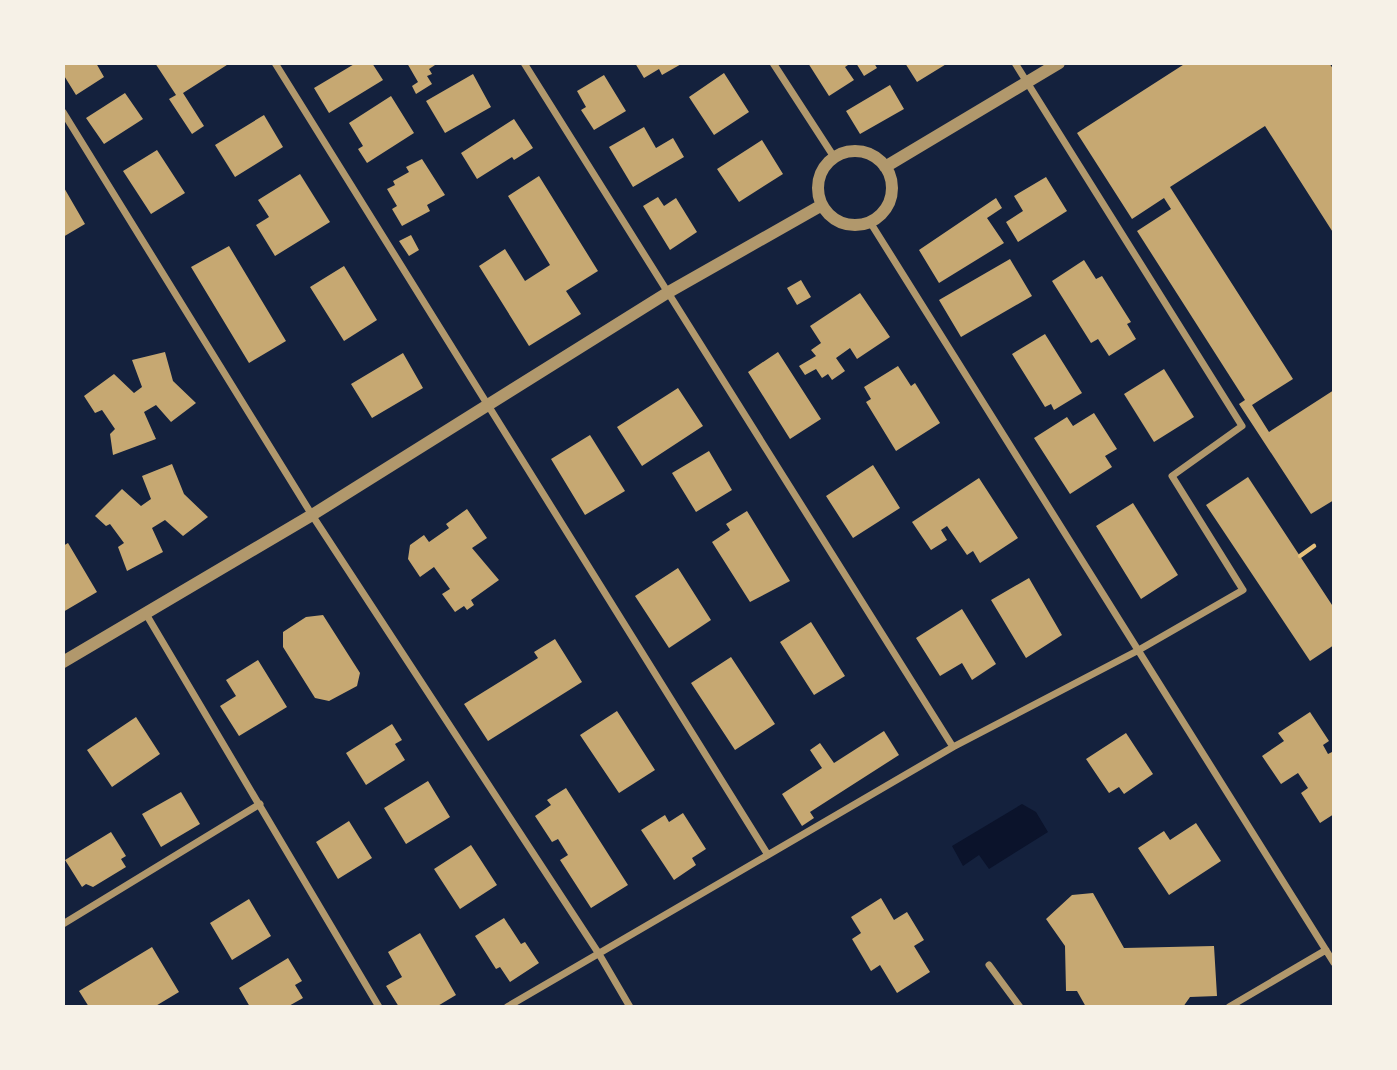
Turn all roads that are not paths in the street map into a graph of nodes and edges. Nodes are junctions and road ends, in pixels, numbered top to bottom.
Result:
1 (275, 63) edge
2 (524, 63) edge
3 (773, 63) edge
4 (1016, 63) edge
5 (1059, 63) edge
6 (1027, 82) junction
7 (63, 112) edge
8 (834, 157) junction
9 (886, 167) junction
10 (822, 205) junction
11 (870, 222) junction
12 (667, 293) junction
13 (488, 404) junction
14 (312, 515) junction
15 (146, 614) junction
16 (1137, 651) junction
17 (63, 662) edge
18 (953, 747) junction
19 (260, 804) junction
20 (768, 855) junction
21 (63, 924) edge
22 (1326, 950) junction
23 (598, 954) junction
24 (1334, 963) edge
25 (989, 965) dead end
26 (379, 1007) edge
27 (507, 1007) edge
28 (630, 1007) edge
29 (1020, 1007) edge
30 (1229, 1007) edge

1 - 13 street
2 - 12 street
3 - 8 street
4 - 6 street
5 - 6 street
6 - 9 street
6 - 16 street
7 - 14 street
8 - 9 street
8 - 10 street
9 - 11 street
10 - 11 street
10 - 12 street
11 - 16 street
12 - 13 street
12 - 18 street
13 - 14 street
13 - 20 street
14 - 15 street
14 - 23 street
15 - 17 street
15 - 19 street
16 - 18 street
16 - 22 street
18 - 20 street
19 - 21 street
19 - 26 street
20 - 23 street
22 - 24 street
22 - 30 street
23 - 27 street
23 - 28 street
25 - 29 street

